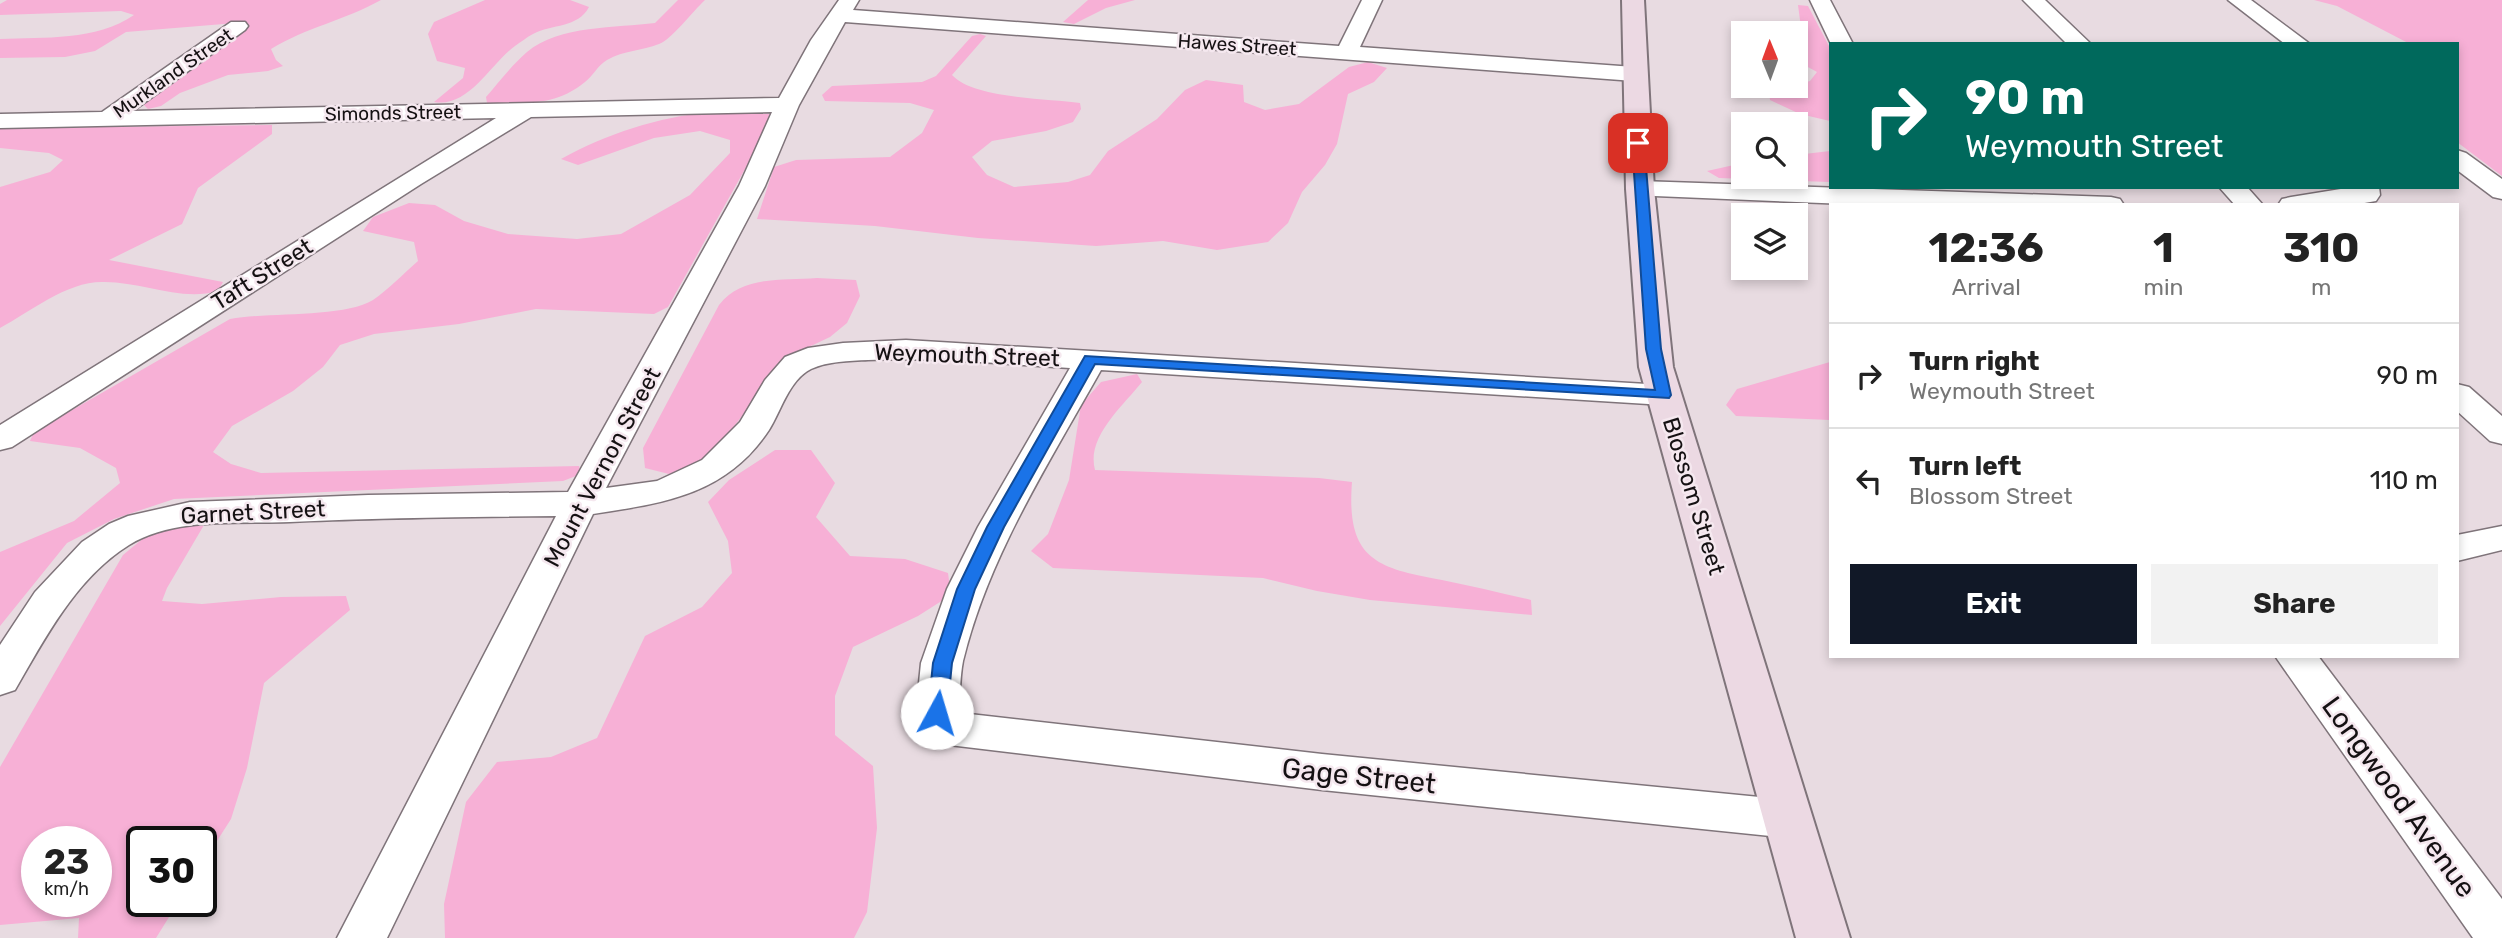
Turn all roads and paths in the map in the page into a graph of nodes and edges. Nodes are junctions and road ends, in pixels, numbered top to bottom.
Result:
1 (1372, 0) edge
2 (1633, 0) edge
3 (1820, 0) edge
4 (2033, 0) edge
5 (2238, 0) edge
6 (844, 8) edge
7 (238, 26) dead end
8 (1841, 42) edge
9 (2078, 42) edge
10 (2296, 42) edge
11 (1346, 52) junction
12 (1634, 74) junction
13 (787, 105) junction
14 (526, 111) junction
15 (107, 119) junction
16 (0, 121) edge
17 (2459, 159) edge
18 (1640, 189) junction
19 (2234, 189) edge
20 (2366, 189) edge
21 (2502, 191) edge
22 (1954, 197) edge
23 (2072, 203) edge
24 (2248, 203) edge
25 (2306, 203) edge
26 (1090, 359) junction
27 (1664, 395) junction
28 (2459, 396) edge
29 (2502, 433) edge
30 (0, 440) edge
31 (580, 503) junction
32 (2502, 538) edge
33 (2459, 548) edge
34 (2296, 658) edge
35 (0, 680) edge
36 (1789, 819) junction
37 (362, 938) edge
38 (1823, 938) edge
39 (2502, 938) edge

1 - 11 street
2 - 12 street, Blossom Street
3 - 8 street
4 - 9 street
5 - 10 street
6 - 11 street, Hawes Street
6 - 13 street, Mount Vernon Street
7 - 15 street, Murkland Street
11 - 12 street, Hawes Street
12 - 18 street, Blossom Street
13 - 14 street, Simonds Street
13 - 31 street, Mount Vernon Street
14 - 15 street, Simonds Street
14 - 30 street, Taft Street
15 - 16 street, Simonds Street
17 - 21 street
18 - 22 street
18 - 27 street, Blossom Street
19 - 24 street
20 - 25 street
22 - 23 street
26 - 27 street, Weymouth Street
26 - 31 street, Weymouth Street
26 - 36 street, Gage Street
27 - 36 street, Blossom Street
28 - 29 street
31 - 35 street, Garnet Street
31 - 37 street, Mount Vernon Street
32 - 33 street
34 - 39 street, Longwood Avenue
36 - 38 street, Blossom Street

